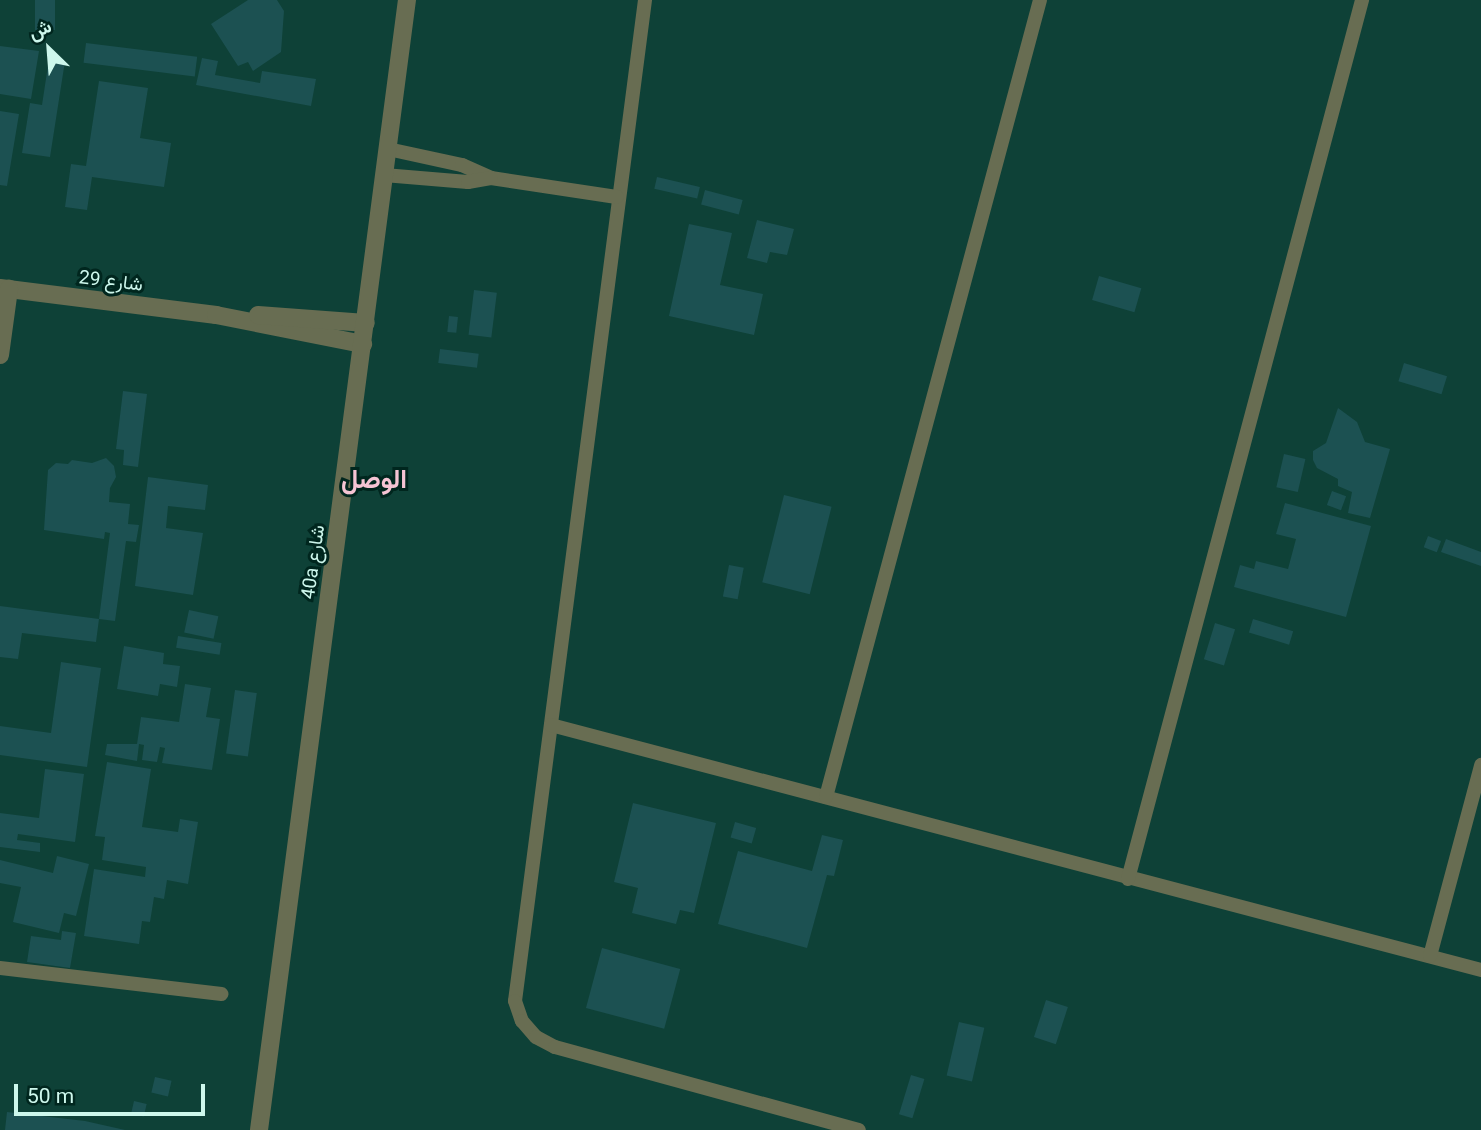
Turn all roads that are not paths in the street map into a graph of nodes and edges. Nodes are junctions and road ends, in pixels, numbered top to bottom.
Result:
1 (407, 0) edge
2 (645, 0) edge
3 (1040, 0) edge
4 (1362, 0) edge
5 (388, 149) junction
6 (384, 175) junction
7 (491, 178) junction
8 (617, 197) junction
9 (4, 289) edge
10 (216, 315) junction
11 (366, 323) junction
12 (363, 344) junction
13 (0, 355) edge
14 (551, 724) junction
15 (1481, 765) edge
16 (826, 797) junction
17 (1128, 879) junction
18 (1430, 956) junction
19 (0, 968) edge
20 (1481, 970) edge
21 (221, 994) dead end
22 (838, 1127) edge
23 (260, 1130) edge
24 (859, 1130) edge

1 - 5 street, 40a شارع
2 - 8 lane
3 - 16 lane
4 - 17 lane
5 - 6 street, 40a شارع
5 - 7 lane
6 - 7 lane
6 - 11 street, 40a شارع
7 - 8 lane
8 - 14 lane
9 - 10 street, شارع 29
9 - 13 street
10 - 11 street, شارع 29
10 - 12 street, شارع 29
11 - 12 street, 40a شارع
12 - 23 street, 40a شارع
14 - 16 lane
14 - 22 lane
15 - 18 lane
16 - 17 lane
17 - 18 lane
18 - 20 lane
19 - 21 lane
22 - 24 lane

